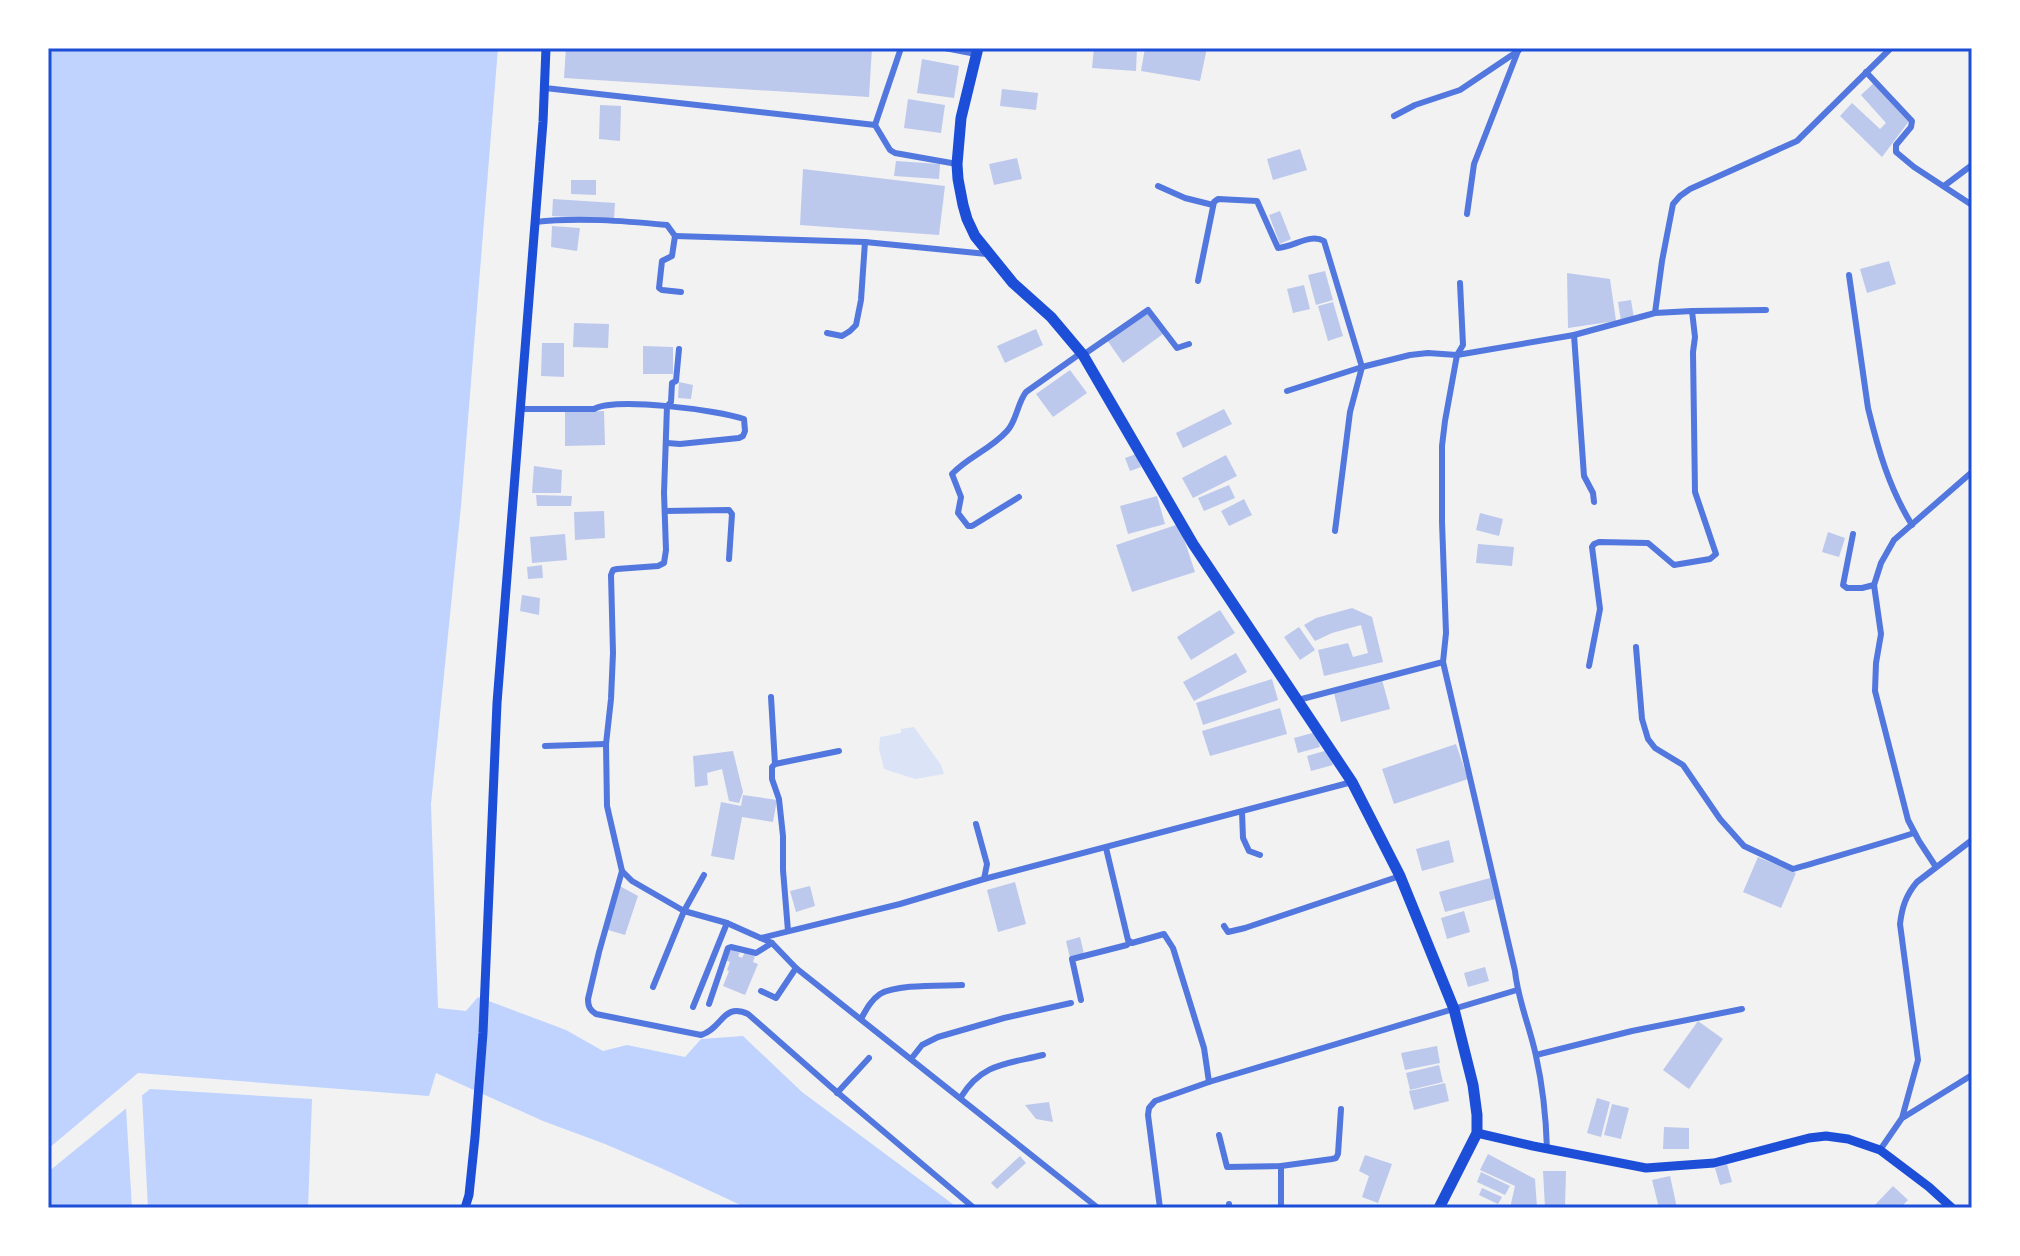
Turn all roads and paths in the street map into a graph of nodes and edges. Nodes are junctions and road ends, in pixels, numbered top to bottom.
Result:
1 (546, 48) edge
2 (901, 48) edge
3 (945, 48) edge
4 (1891, 48) edge
5 (1520, 50) edge
6 (977, 51) edge
7 (1866, 72) junction
8 (545, 88) junction
9 (1394, 116) dead end
10 (875, 125) junction
11 (957, 164) junction
12 (1972, 165) edge
13 (1158, 186) dead end
14 (1944, 186) junction
15 (1213, 205) junction
16 (1972, 205) edge
17 (1467, 214) dead end
18 (535, 222) junction
19 (675, 236) junction
20 (865, 242) junction
21 (989, 254) junction
22 (1849, 275) dead end
23 (1198, 281) dead end
24 (1460, 283) dead end
25 (681, 292) dead end
26 (1766, 310) dead end
27 (1692, 311) junction
28 (1655, 313) junction
29 (827, 333) dead end
30 (1574, 335) junction
31 (1189, 344) dead end
32 (679, 349) dead end
33 (1082, 354) junction
34 (1457, 355) junction
35 (1362, 367) junction
36 (1287, 391) dead end
37 (664, 405) junction
38 (519, 409) junction
39 (667, 443) junction
40 (1972, 472) edge
41 (1019, 497) dead end
42 (1594, 502) dead end
43 (665, 511) junction
44 (1912, 525) junction
45 (1335, 531) dead end
46 (1853, 534) dead end
47 (729, 559) dead end
48 (1874, 585) junction
49 (1636, 647) dead end
50 (1443, 662) junction
51 (1589, 666) dead end
52 (771, 697) dead end
53 (1298, 700) junction
54 (606, 744) junction
55 (545, 746) dead end
56 (839, 751) dead end
57 (775, 764) junction
58 (1352, 782) junction
59 (1242, 812) junction
60 (976, 824) dead end
61 (1914, 833) junction
62 (1972, 840) edge
63 (1106, 848) junction
64 (1260, 855) dead end
65 (1936, 867) junction
66 (622, 871) junction
67 (704, 875) dead end
68 (1400, 876) junction
69 (984, 879) junction
70 (684, 911) junction
71 (727, 923) junction
72 (1224, 926) dead end
73 (788, 931) junction
74 (761, 938) junction
75 (1130, 942) junction
76 (772, 943) junction
77 (796, 968) junction
78 (962, 985) dead end
79 (653, 987) dead end
80 (1517, 990) junction
81 (761, 991) dead end
82 (1081, 1000) dead end
83 (1071, 1003) dead end
84 (709, 1004) dead end
85 (693, 1007) dead end
86 (1454, 1009) junction
87 (1742, 1009) dead end
88 (861, 1019) junction
89 (1043, 1055) dead end
90 (1536, 1055) junction
91 (869, 1058) dead end
92 (911, 1059) junction
93 (1972, 1075) edge
94 (1209, 1082) junction
95 (837, 1093) junction
96 (961, 1097) junction
97 (1341, 1109) dead end
98 (1902, 1118) junction
99 (1477, 1133) junction
100 (1219, 1135) dead end
101 (1547, 1149) junction
102 (1880, 1150) junction
103 (1281, 1166) junction
104 (465, 1208) edge
105 (974, 1208) edge
106 (1098, 1208) edge
107 (1160, 1208) edge
108 (1281, 1208) edge
109 (1439, 1208) edge
110 (1952, 1208) edge

1 - 8 main road
2 - 10 street
3 - 6 street
4 - 7 street
5 - 9 street
5 - 17 street
6 - 11 highway
7 - 14 street
7 - 28 street
8 - 10 street
8 - 18 main road
10 - 11 street
11 - 21 highway
12 - 14 street
13 - 15 street
14 - 16 street
15 - 23 street
15 - 35 street
18 - 19 street
18 - 38 main road
19 - 20 street
19 - 25 street
20 - 21 street
20 - 29 street
21 - 33 highway
22 - 44 street
24 - 34 street
26 - 27 street
27 - 28 street
27 - 51 street
28 - 30 street
30 - 34 street
30 - 42 street
31 - 33 street
32 - 37 street
33 - 41 street
33 - 53 highway
34 - 35 street
34 - 50 street
35 - 36 street
35 - 45 street
37 - 38 street
37 - 39 street
37 - 39 street
38 - 104 main road
39 - 43 street
40 - 44 street
43 - 47 street
43 - 54 street
44 - 48 street
46 - 48 street
48 - 61 street
49 - 61 street
50 - 53 street
50 - 80 street
52 - 57 street
53 - 58 highway
54 - 55 street
54 - 66 street
56 - 57 street
57 - 73 street
58 - 59 street
58 - 68 highway
59 - 63 street
59 - 64 street
60 - 69 street
61 - 65 street
62 - 65 street
63 - 69 street
63 - 75 street
65 - 98 street
66 - 70 street
66 - 95 street
67 - 70 street
68 - 72 street
68 - 86 highway
69 - 73 street
70 - 71 street
70 - 79 street
71 - 74 street
71 - 85 street
73 - 74 street
74 - 76 street
75 - 82 street
75 - 94 street
76 - 77 street
76 - 84 street
77 - 81 street
77 - 88 street
78 - 88 street
80 - 86 street
80 - 90 street
83 - 92 street
86 - 94 street
86 - 99 highway
87 - 90 street
88 - 92 street
89 - 96 street
90 - 101 street
91 - 95 street
92 - 96 street
93 - 98 street
94 - 107 street
95 - 105 street
96 - 106 street
97 - 103 street
98 - 102 street
99 - 101 main road
99 - 109 highway
100 - 103 street
101 - 102 main road
102 - 110 main road
103 - 108 street

